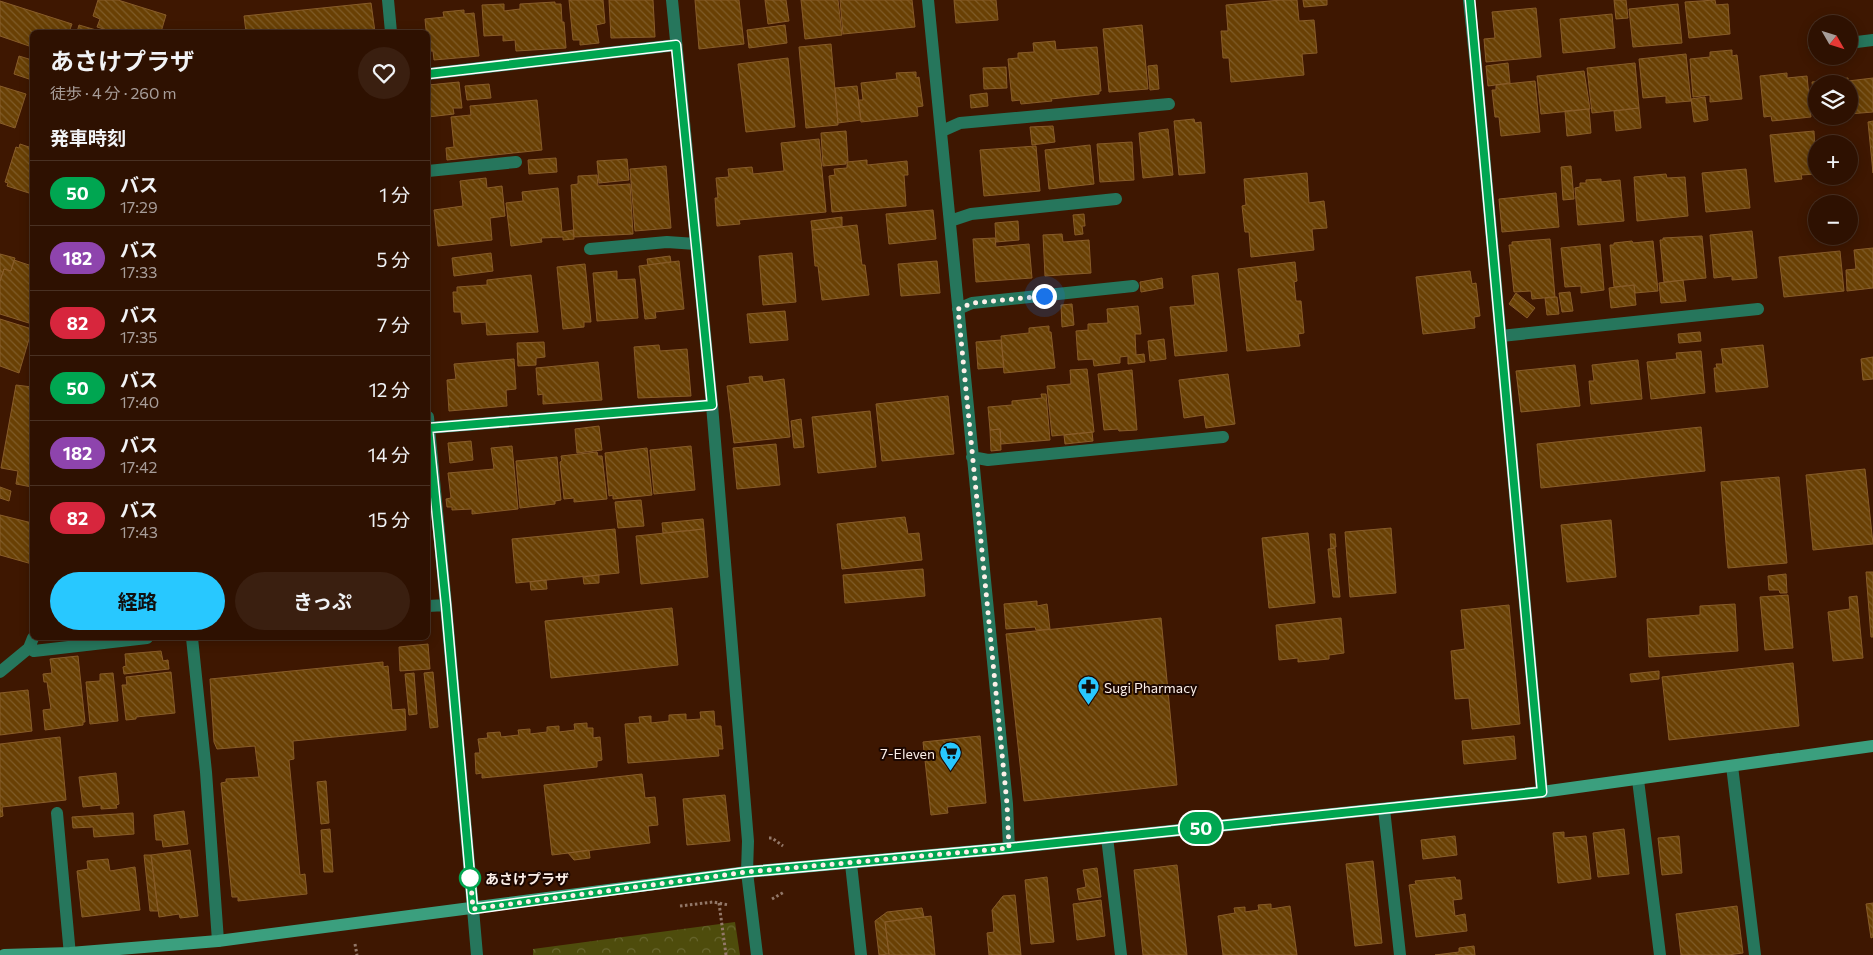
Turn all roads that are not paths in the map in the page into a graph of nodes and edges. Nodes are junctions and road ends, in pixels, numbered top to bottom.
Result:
1 (388, 0) edge
2 (672, 0) edge
3 (928, 0) edge
4 (1470, 0) edge
5 (391, 30) edge
6 (1873, 40) edge
7 (1858, 41) edge
8 (676, 45) junction
9 (430, 74) edge
10 (1169, 104) dead end
11 (942, 131) junction
12 (516, 162) dead end
13 (430, 171) edge
14 (1116, 199) dead end
15 (950, 221) junction
16 (696, 244) junction
17 (590, 249) dead end
18 (1134, 286) dead end
19 (958, 309) junction
20 (1758, 309) dead end
21 (1500, 336) junction
22 (712, 405) junction
23 (430, 424) edge
24 (1224, 437) dead end
25 (430, 444) edge
26 (972, 457) junction
27 (446, 605) junction
28 (430, 606) edge
29 (130, 640) edge
30 (192, 640) edge
31 (31, 642) edge
32 (0, 672) edge
33 (1873, 746) edge
34 (1732, 766) junction
35 (1638, 780) junction
36 (1542, 792) junction
37 (1384, 809) junction
38 (57, 813) dead end
39 (1107, 837) junction
40 (1009, 848) junction
41 (851, 864) junction
42 (747, 872) junction
43 (473, 909) junction
44 (218, 941) junction
45 (69, 954) edge
46 (4, 955) edge
47 (477, 955) edge
48 (757, 955) edge
49 (861, 955) edge
50 (1121, 955) edge
51 (1400, 955) edge
52 (1660, 955) edge
53 (1755, 955) edge

1 - 5 street
2 - 8 street
3 - 11 street
4 - 21 street
6 - 7 street
8 - 9 street
8 - 16 street
10 - 11 street
11 - 15 street
12 - 13 street
14 - 15 street
15 - 19 street
16 - 17 street
16 - 22 street
18 - 19 street
19 - 26 street
20 - 21 street
21 - 36 street
22 - 23 street
22 - 42 street
24 - 26 street
25 - 27 street
26 - 40 street
27 - 28 street
27 - 43 street
29 - 31 street
30 - 44 street
31 - 32 street
33 - 34 street
34 - 35 street
34 - 53 street
35 - 36 street
35 - 52 street
36 - 37 street
37 - 39 street
37 - 51 street
38 - 45 street
39 - 40 street
39 - 50 street
40 - 41 street
41 - 42 street
41 - 49 street
42 - 43 street
42 - 48 street
43 - 44 street
43 - 47 street
44 - 45 street
45 - 46 street

